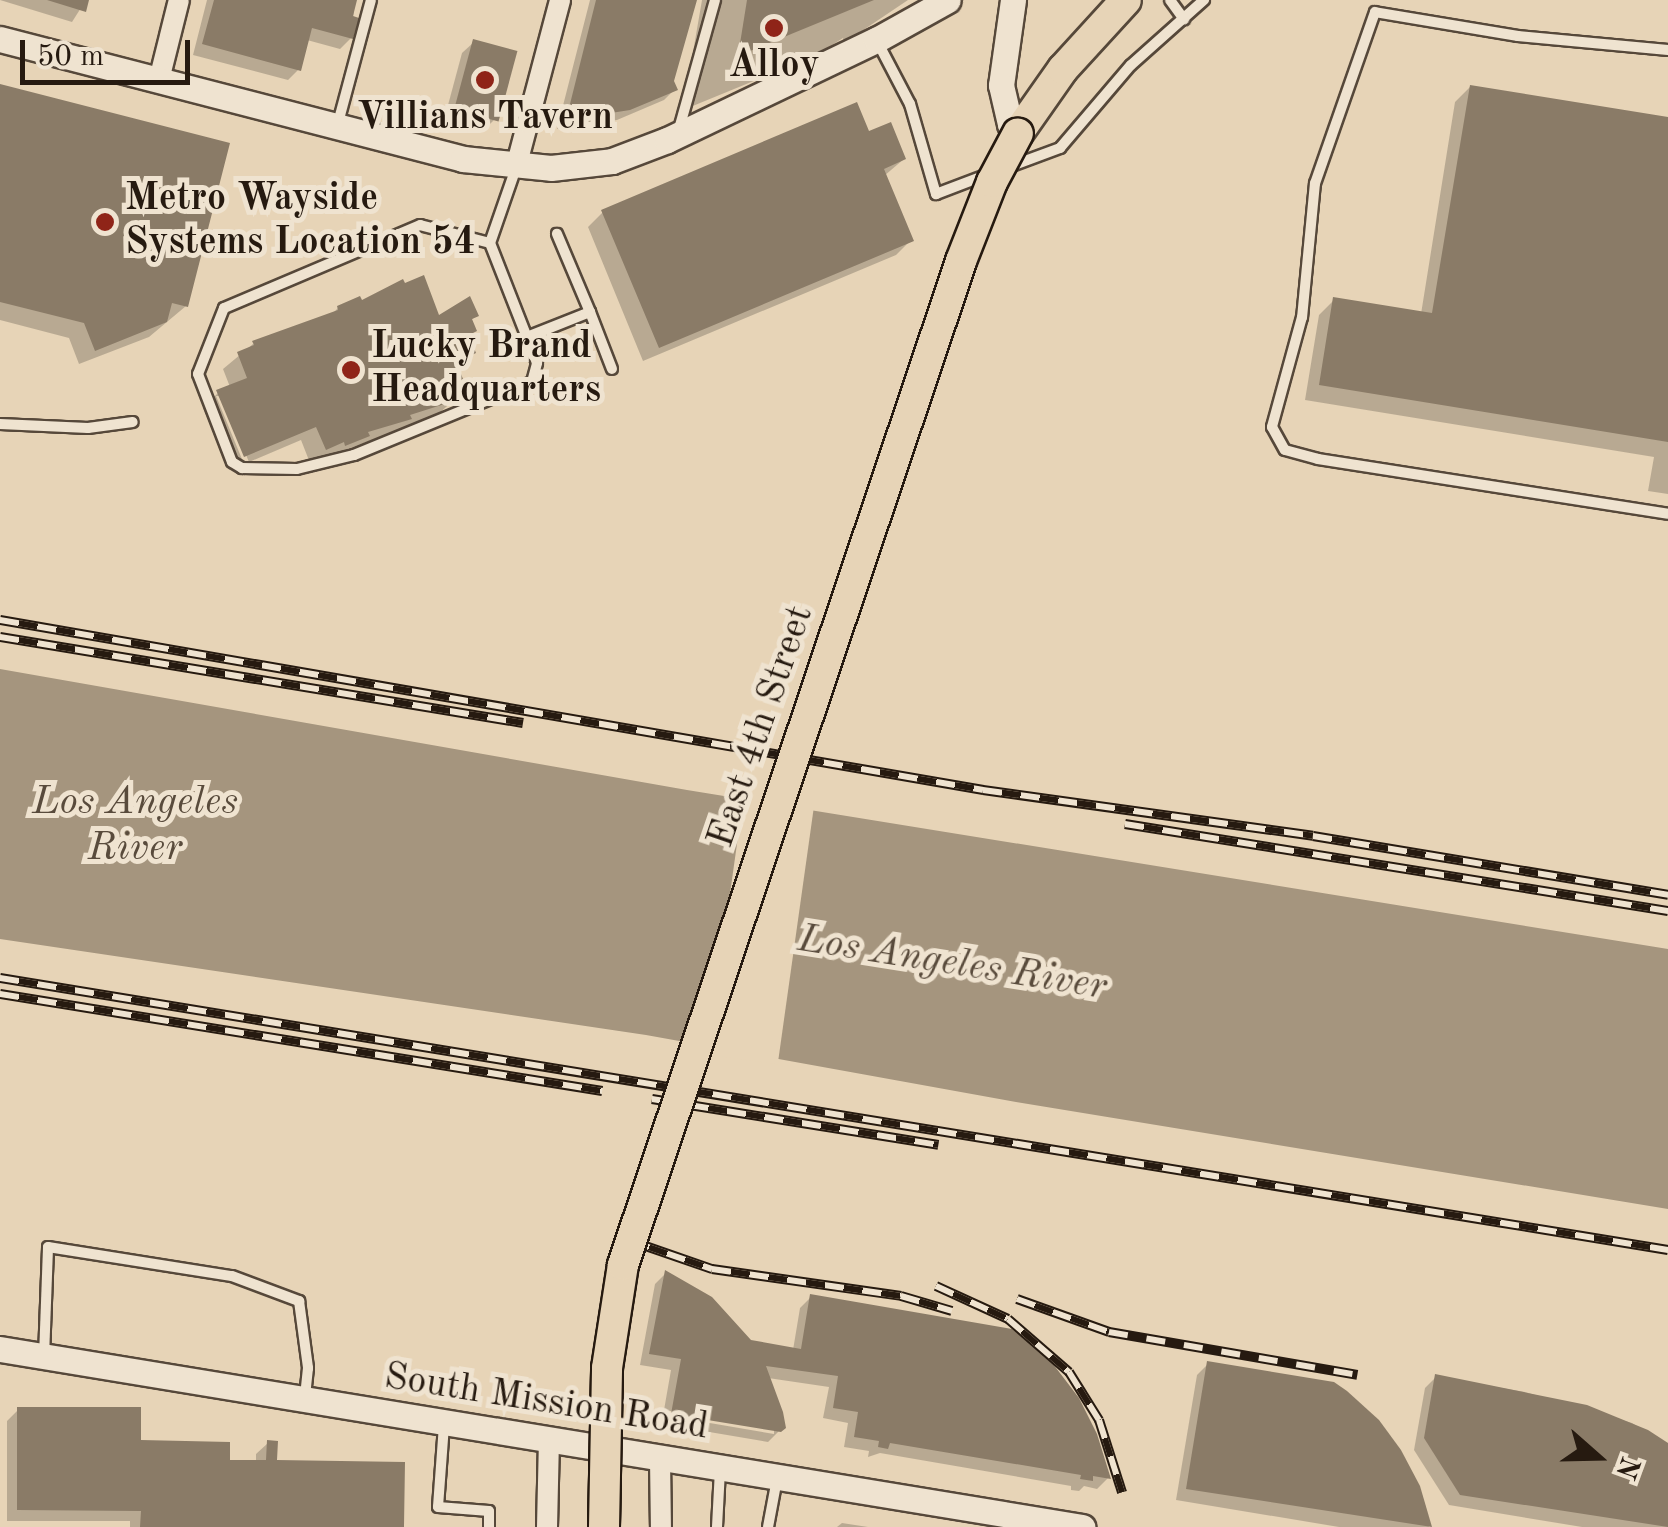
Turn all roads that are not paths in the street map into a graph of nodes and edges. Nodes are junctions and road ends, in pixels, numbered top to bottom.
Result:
1 (180, 0) edge
2 (372, 0) edge
3 (560, 0) edge
4 (714, 0) edge
5 (948, 0) edge
6 (1013, 0) edge
7 (1126, 0) edge
8 (1170, 0) edge
9 (1204, 0) edge
10 (1184, 19) junction
11 (0, 39) edge
12 (876, 40) junction
13 (1668, 50) edge
14 (159, 80) junction
15 (338, 124) junction
16 (1018, 133) junction
17 (677, 135) junction
18 (516, 167) junction
19 (556, 234) dead end
20 (490, 243) junction
21 (590, 312) junction
22 (527, 337) junction
23 (612, 369) dead end
24 (133, 422) dead end
25 (0, 424) edge
26 (1668, 514) edge
27 (0, 1349) edge
28 (44, 1357) junction
29 (305, 1402) junction
30 (444, 1424) junction
31 (548, 1442) junction
32 (660, 1459) junction
33 (720, 1469) junction
34 (778, 1478) junction
35 (981, 1519) edge
36 (489, 1527) edge
37 (548, 1527) edge
38 (604, 1527) edge
39 (661, 1527) edge
40 (717, 1527) edge
41 (768, 1527) edge
42 (1082, 1527) edge

1 - 14 street
2 - 15 lane
3 - 18 street
4 - 17 lane
5 - 12 street
6 - 16 street
7 - 16 main road, East 4th Street
8 - 10 lane
9 - 10 lane
10 - 12 lane
11 - 14 street
12 - 17 street
13 - 26 lane
14 - 15 street
15 - 18 street
16 - 38 main road, East 4th Street, bridge
17 - 18 street
18 - 20 lane
19 - 21 lane
20 - 22 lane
20 - 22 lane
21 - 22 lane
21 - 23 lane
24 - 25 lane
27 - 28 street, South Mission Road
28 - 29 street, South Mission Road
28 - 29 lane
29 - 30 street, South Mission Road
30 - 31 street, South Mission Road
30 - 36 lane
31 - 32 street, South Mission Road
31 - 37 street
32 - 33 street, South Mission Road
32 - 39 street
33 - 34 street, South Mission Road
33 - 40 lane
34 - 35 street, South Mission Road
34 - 41 lane
35 - 42 street, South Mission Road

